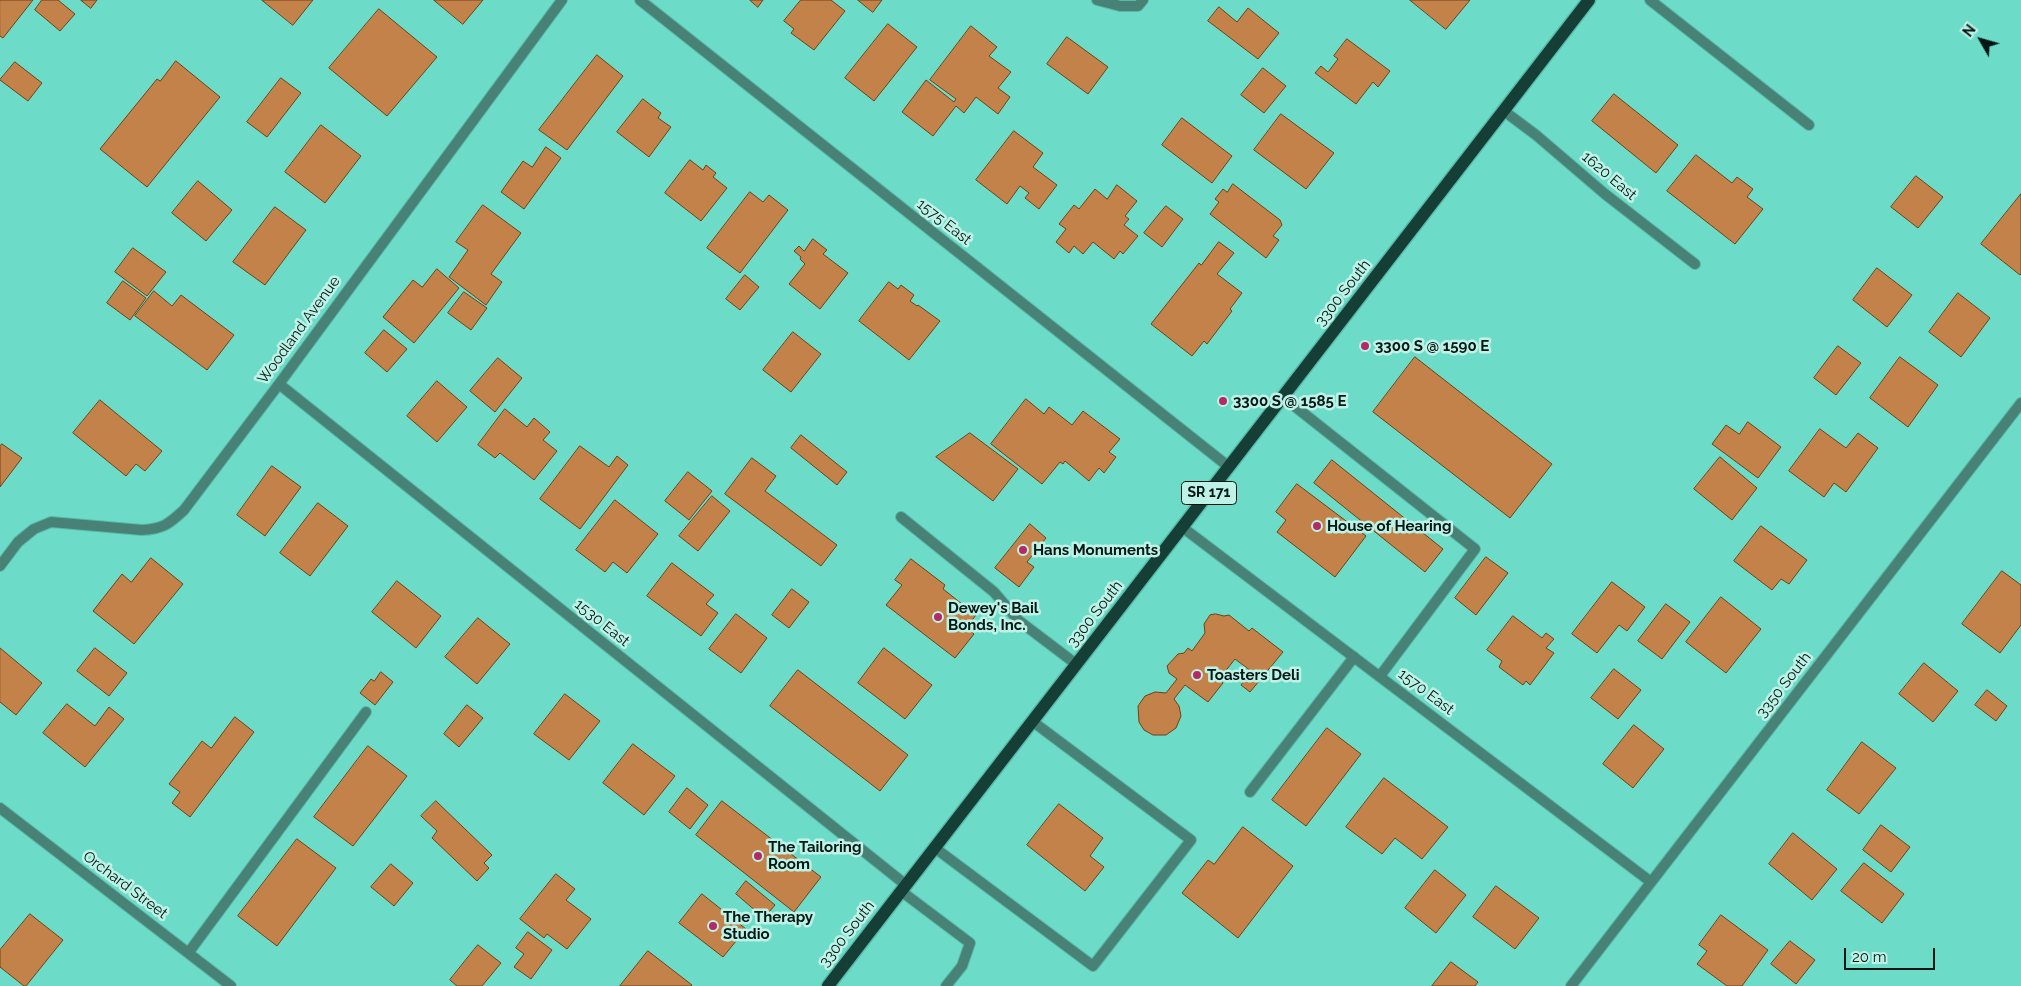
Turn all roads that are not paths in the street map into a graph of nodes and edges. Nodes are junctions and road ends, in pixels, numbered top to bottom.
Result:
1 (562, 0) edge
2 (640, 0) edge
3 (1097, 0) edge
4 (1143, 0) edge
5 (1589, 0) edge
6 (1650, 0) edge
7 (1504, 111) junction
8 (1810, 125) dead end
9 (1695, 264) dead end
10 (279, 384) junction
11 (1283, 397) junction
12 (2021, 403) edge
13 (1229, 467) junction
14 (901, 517) dead end
15 (1182, 527) junction
16 (0, 566) edge
17 (1354, 657) junction
18 (1076, 664) junction
19 (1380, 676) junction
20 (366, 712) dead end
21 (1032, 721) junction
22 (1250, 792) dead end
23 (0, 808) edge
24 (935, 848) junction
25 (1651, 882) junction
26 (904, 888) junction
27 (189, 952) junction
28 (231, 986) edge
29 (828, 986) edge
30 (946, 986) edge
31 (1571, 986) edge

1 - 10 street, Woodland Avenue
2 - 13 street, 1575 East
3 - 4 street
5 - 7 main road, 3300 South / SR 171
6 - 8 street
7 - 9 street, 1620 East
7 - 11 main road, 3300 South / SR 171
10 - 16 street, Woodland Avenue
10 - 26 street, 1530 East
11 - 13 main road, 3300 South / SR 171
11 - 19 street
12 - 25 street, 3350 South
13 - 15 main road, 3300 South / SR 171
14 - 18 street
15 - 17 street, 1570 East
15 - 18 main road, 3300 South / SR 171
17 - 19 street, 1570 East
17 - 22 street
18 - 21 main road, 3300 South / SR 171
19 - 25 street, 1570 East
20 - 27 street
21 - 24 main road, 3300 South / SR 171
21 - 24 street
23 - 27 street, Orchard Street
24 - 26 main road, 3300 South / SR 171
25 - 31 street, 3350 South
26 - 29 main road, 3300 South / SR 171
26 - 30 street, 1530 East
27 - 28 street, Orchard Street

